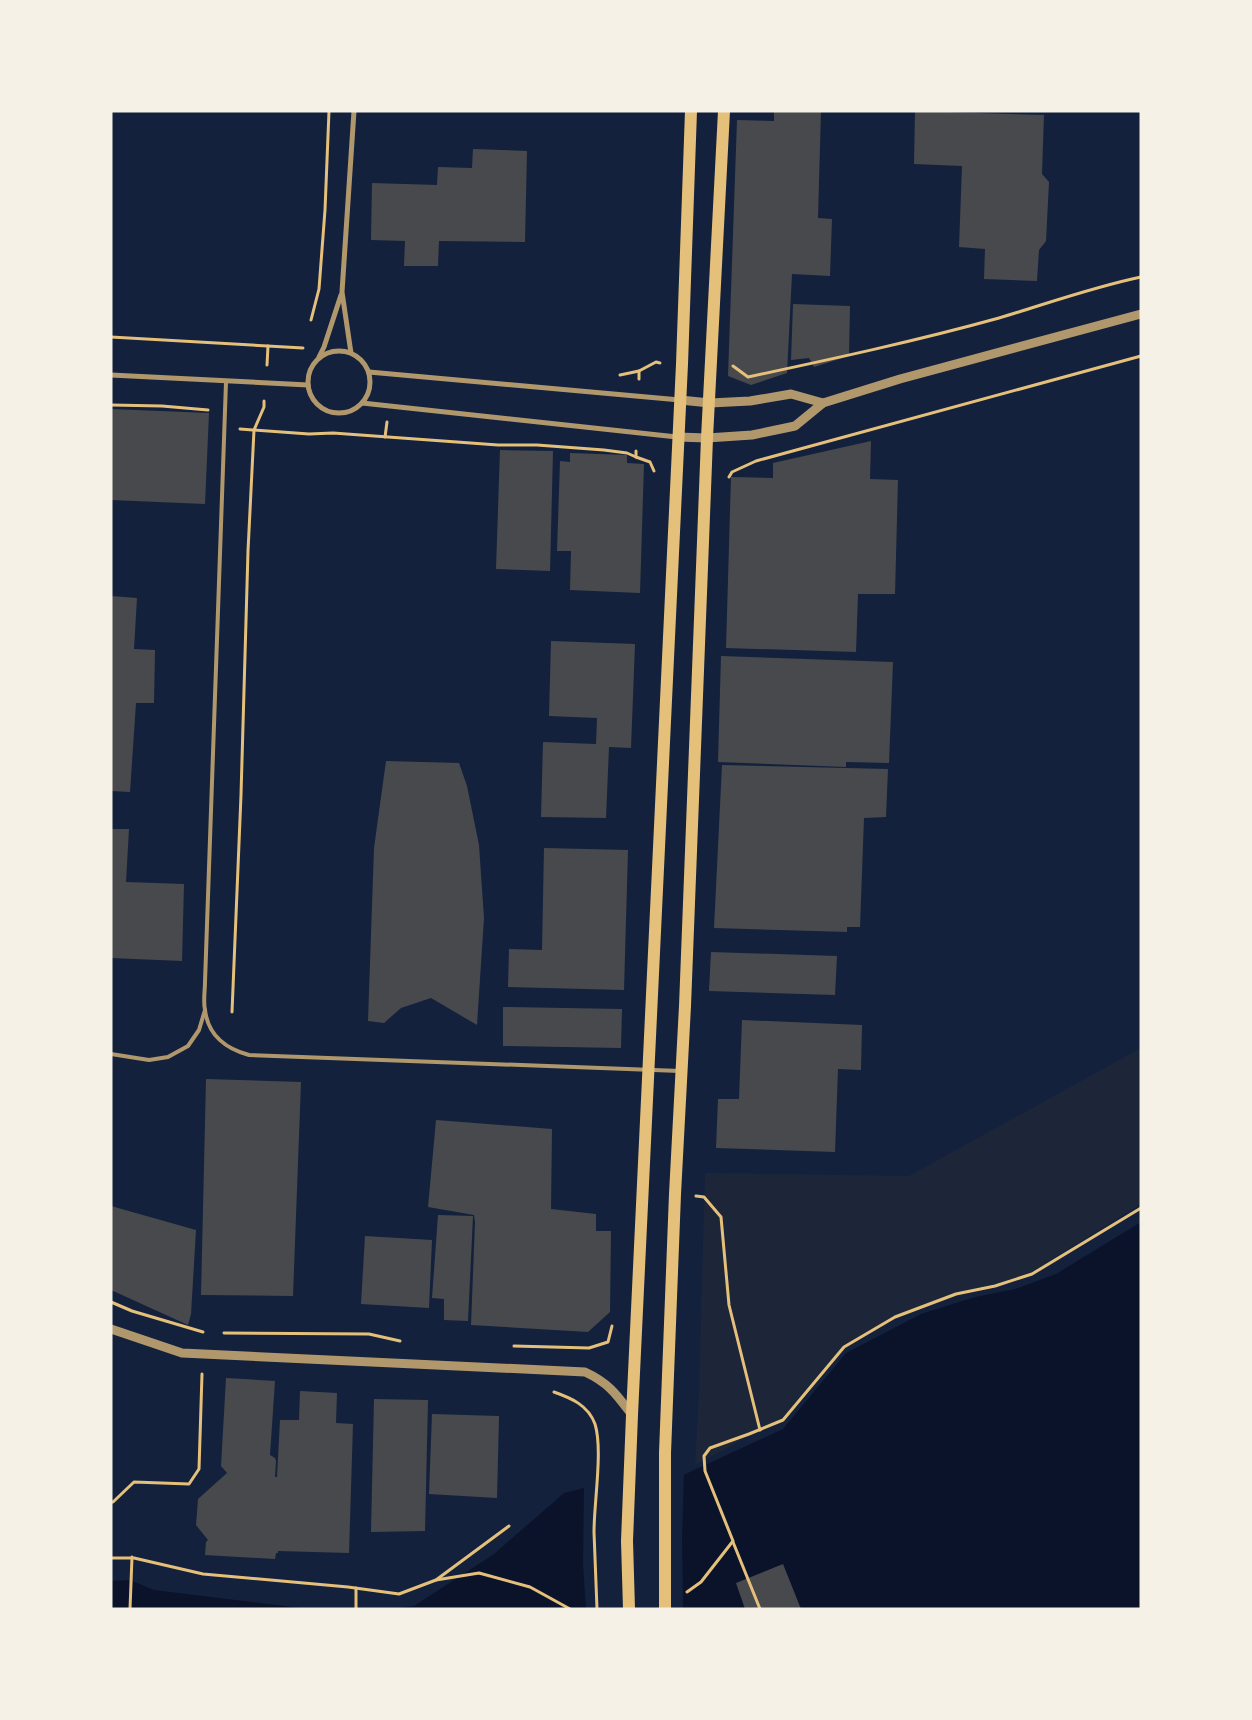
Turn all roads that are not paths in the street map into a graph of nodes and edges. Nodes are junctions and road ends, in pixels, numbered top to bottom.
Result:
1 (354, 111) edge
2 (691, 111) edge
3 (724, 111) edge
4 (342, 292) junction
5 (1141, 314) edge
6 (351, 354) junction
7 (318, 359) junction
8 (369, 372) junction
9 (111, 375) edge
10 (226, 382) junction
11 (308, 385) junction
12 (680, 400) junction
13 (362, 403) junction
14 (710, 403) junction
15 (823, 403) junction
16 (678, 437) junction
17 (707, 438) junction
18 (205, 1010) junction
19 (111, 1054) edge
20 (650, 1070) junction
21 (680, 1071) junction
22 (111, 1329) edge
23 (632, 1415) junction
24 (629, 1609) edge
25 (665, 1609) edge

1 - 4 street
2 - 12 main road
3 - 14 main road
4 - 6 street
4 - 7 street
5 - 15 street
6 - 7 street
6 - 8 street
7 - 11 street
8 - 12 street
8 - 13 street
9 - 10 street
10 - 11 street
10 - 18 lane
11 - 13 street
12 - 14 street
12 - 16 main road
13 - 16 street
14 - 15 street
14 - 17 main road
15 - 17 street
16 - 17 street
16 - 20 main road
17 - 21 main road
18 - 19 lane
18 - 20 lane
20 - 21 lane
20 - 23 main road
21 - 25 main road
22 - 23 street
23 - 24 main road

